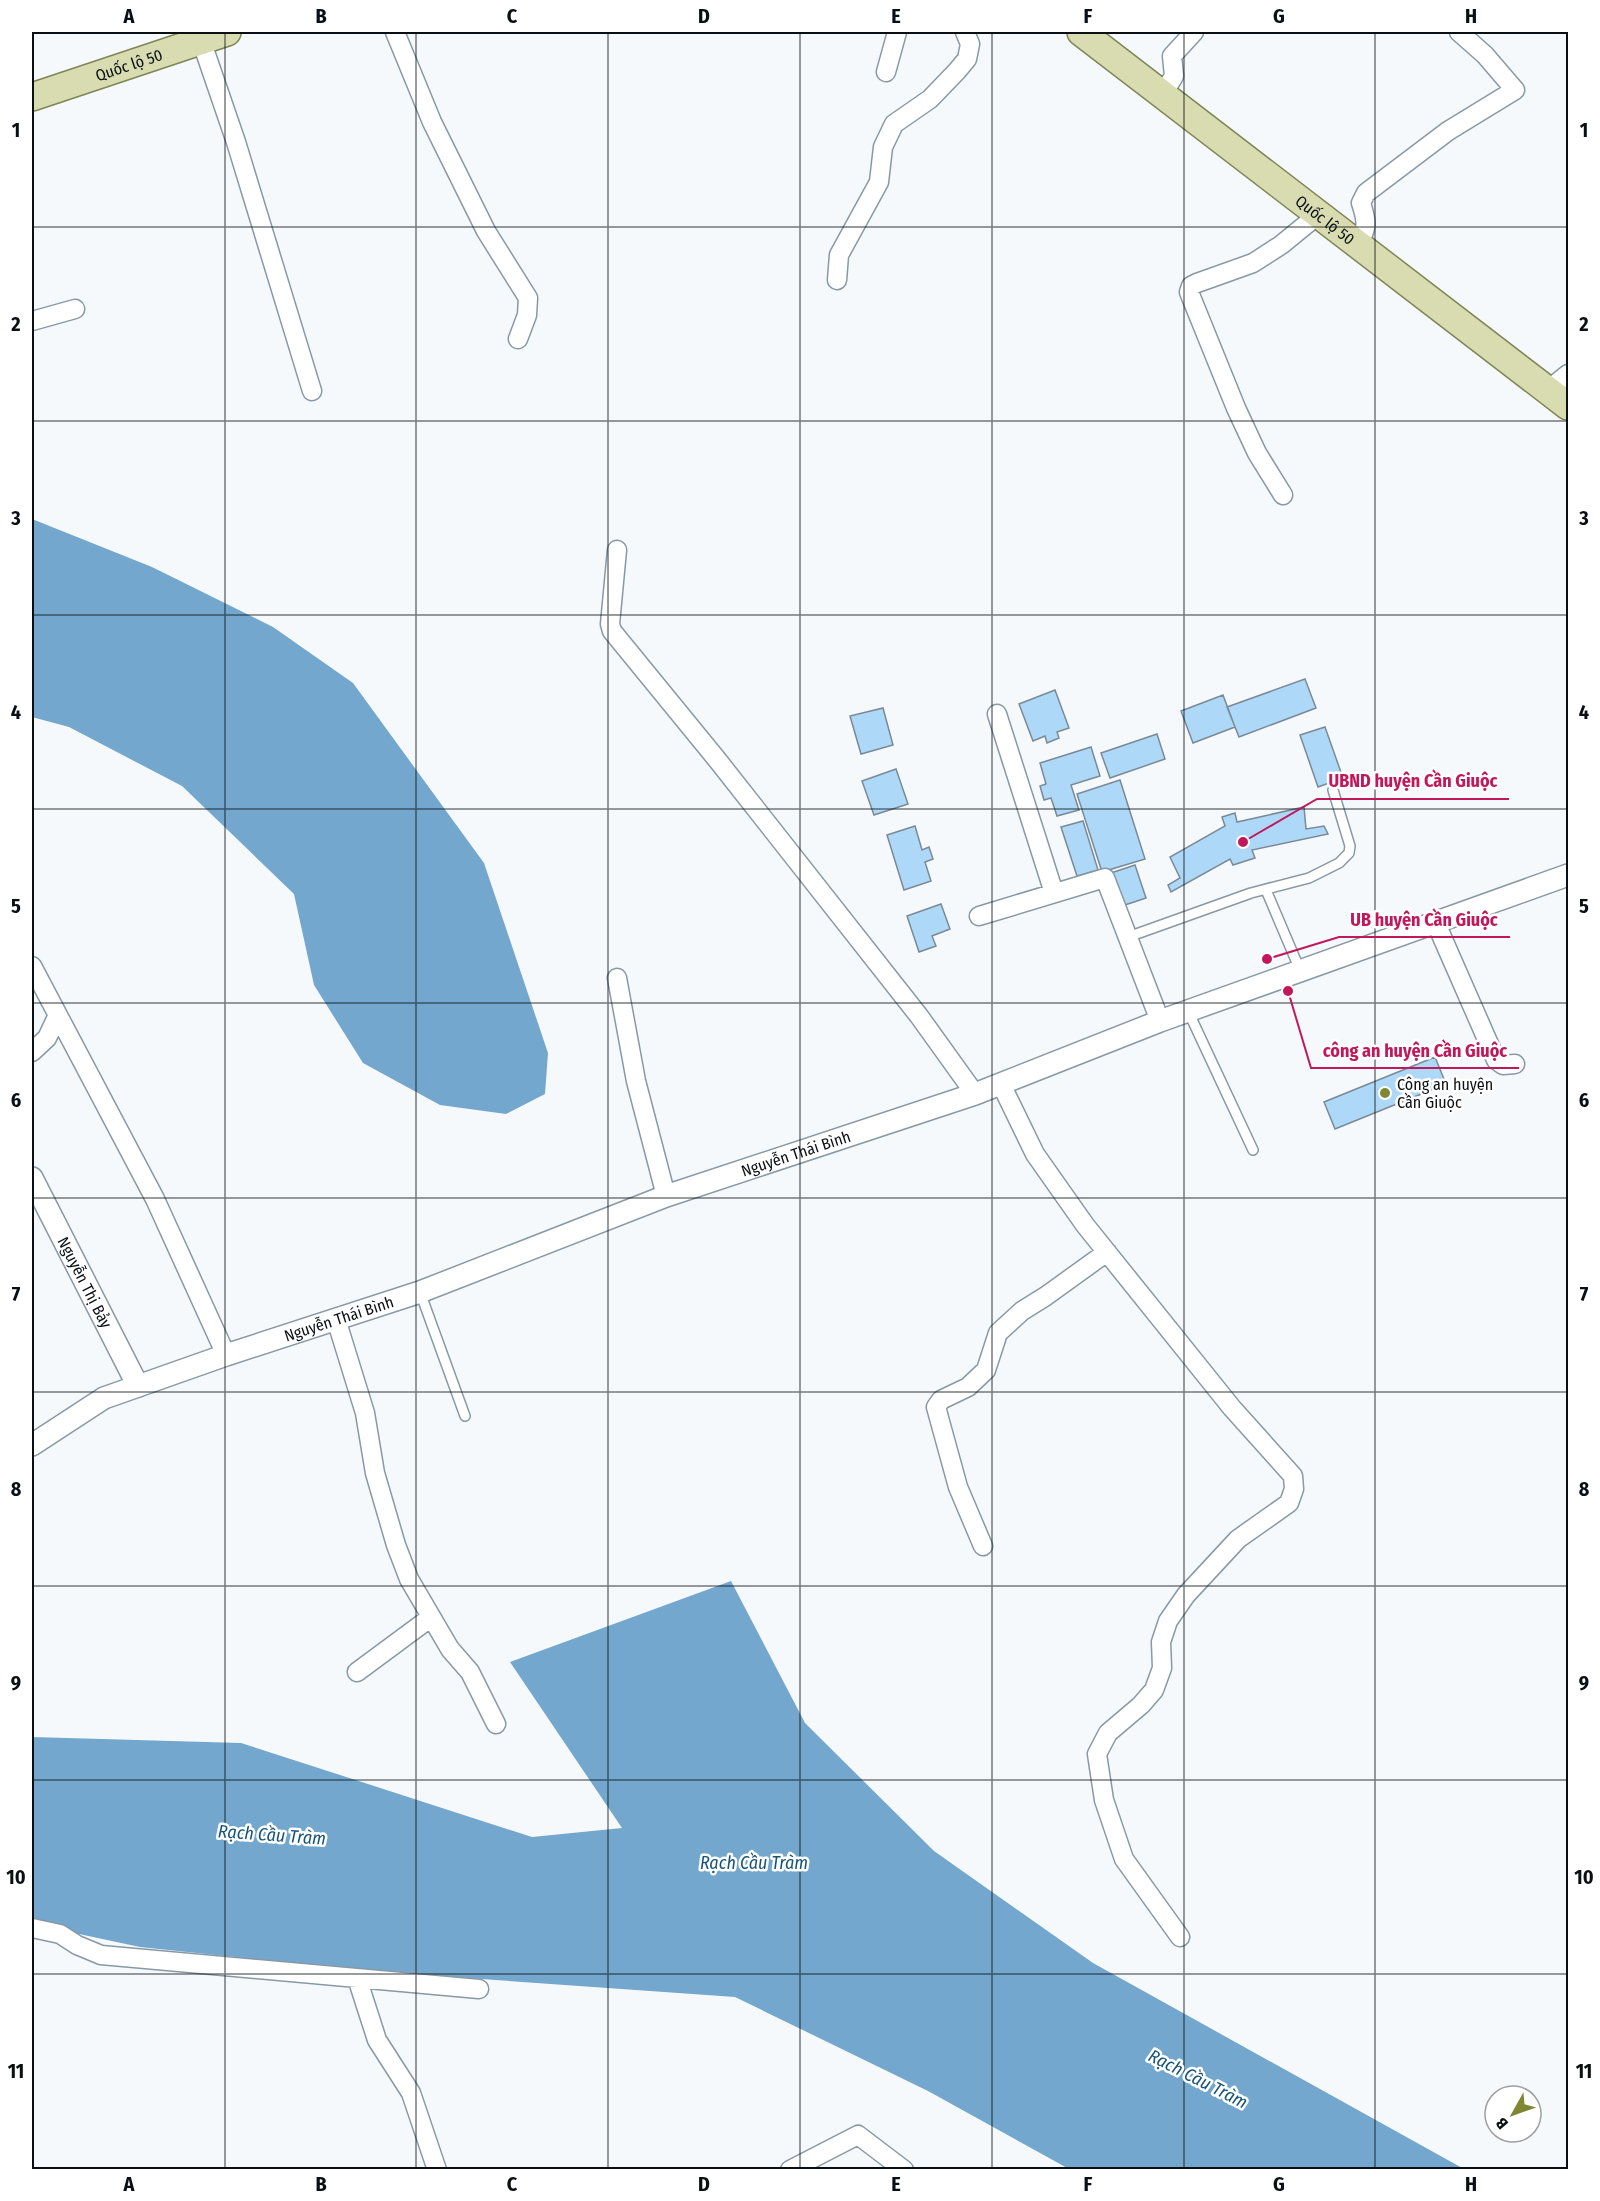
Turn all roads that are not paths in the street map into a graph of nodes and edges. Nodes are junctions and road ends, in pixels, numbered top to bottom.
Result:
1 (227, 32) edge
2 (395, 32) edge
3 (897, 32) edge
4 (965, 32) edge
5 (1081, 32) edge
6 (1194, 32) edge
7 (1458, 32) edge
8 (201, 40) junction
9 (886, 72) dead end
10 (1163, 94) junction
11 (32, 97) edge
12 (1319, 214) junction
13 (1358, 244) junction
14 (837, 280) dead end
15 (75, 309) dead end
16 (32, 321) edge
17 (518, 339) dead end
18 (1562, 390) edge
19 (312, 391) dead end
20 (1283, 495) dead end
21 (618, 550) dead end
22 (997, 714) dead end
23 (1333, 790) dead end
24 (1569, 875) edge
25 (1266, 890) junction
26 (1054, 893) junction
27 (979, 916) dead end
28 (1435, 921) junction
29 (1128, 937) junction
30 (32, 966) edge
31 (1300, 970) junction
32 (617, 978) dead end
33 (1188, 1011) junction
34 (57, 1017) junction
35 (1160, 1021) junction
36 (32, 1052) edge
37 (1515, 1064) dead end
38 (1001, 1084) junction
39 (975, 1094) junction
40 (1252, 1150) dead end
41 (32, 1178) edge
42 (666, 1196) junction
43 (1107, 1252) junction
44 (420, 1292) junction
45 (336, 1319) junction
46 (226, 1355) junction
47 (138, 1386) junction
48 (465, 1416) dead end
49 (32, 1445) edge
50 (982, 1546) dead end
51 (430, 1618) junction
52 (357, 1672) dead end
53 (496, 1724) dead end
54 (32, 1928) edge
55 (1180, 1937) dead end
56 (357, 1978) junction
57 (479, 1989) dead end
58 (437, 2169) edge
59 (790, 2169) edge
60 (904, 2169) edge

1 - 8 main road, Quốc lộ 50
2 - 17 street
3 - 9 street
4 - 14 street
5 - 10 main road, Quốc lộ 50
6 - 10 street
7 - 13 street
8 - 11 main road, Quốc lộ 50
8 - 19 street
10 - 12 main road, Quốc lộ 50
12 - 13 main road, Quốc lộ 50
12 - 20 street
13 - 18 main road, Quốc lộ 50
15 - 16 street
21 - 39 street
22 - 26 street
23 - 25 lane
24 - 28 street, Nguyễn Thái Bình
25 - 29 lane
25 - 31 lane
26 - 27 street
26 - 29 street
28 - 31 street, Nguyễn Thái Bình
28 - 37 street
29 - 35 street
30 - 34 street
31 - 33 street, Nguyễn Thái Bình
32 - 42 street
33 - 35 street, Nguyễn Thái Bình
33 - 40 lane
34 - 36 street
34 - 46 street
35 - 38 street, Nguyễn Thái Bình
38 - 39 street, Nguyễn Thái Bình
38 - 43 street
39 - 42 street, Nguyễn Thái Bình
41 - 47 street, Nguyễn Thị Bảy
42 - 44 street, Nguyễn Thái Bình
43 - 50 street
43 - 55 street
44 - 45 street, Nguyễn Thái Bình
44 - 48 lane
45 - 46 street, Nguyễn Thái Bình
45 - 51 street
46 - 47 street, Nguyễn Thái Bình
47 - 49 street, Nguyễn Thái Bình
51 - 52 street
51 - 53 street
54 - 56 street
56 - 57 street
56 - 58 street
59 - 60 street

